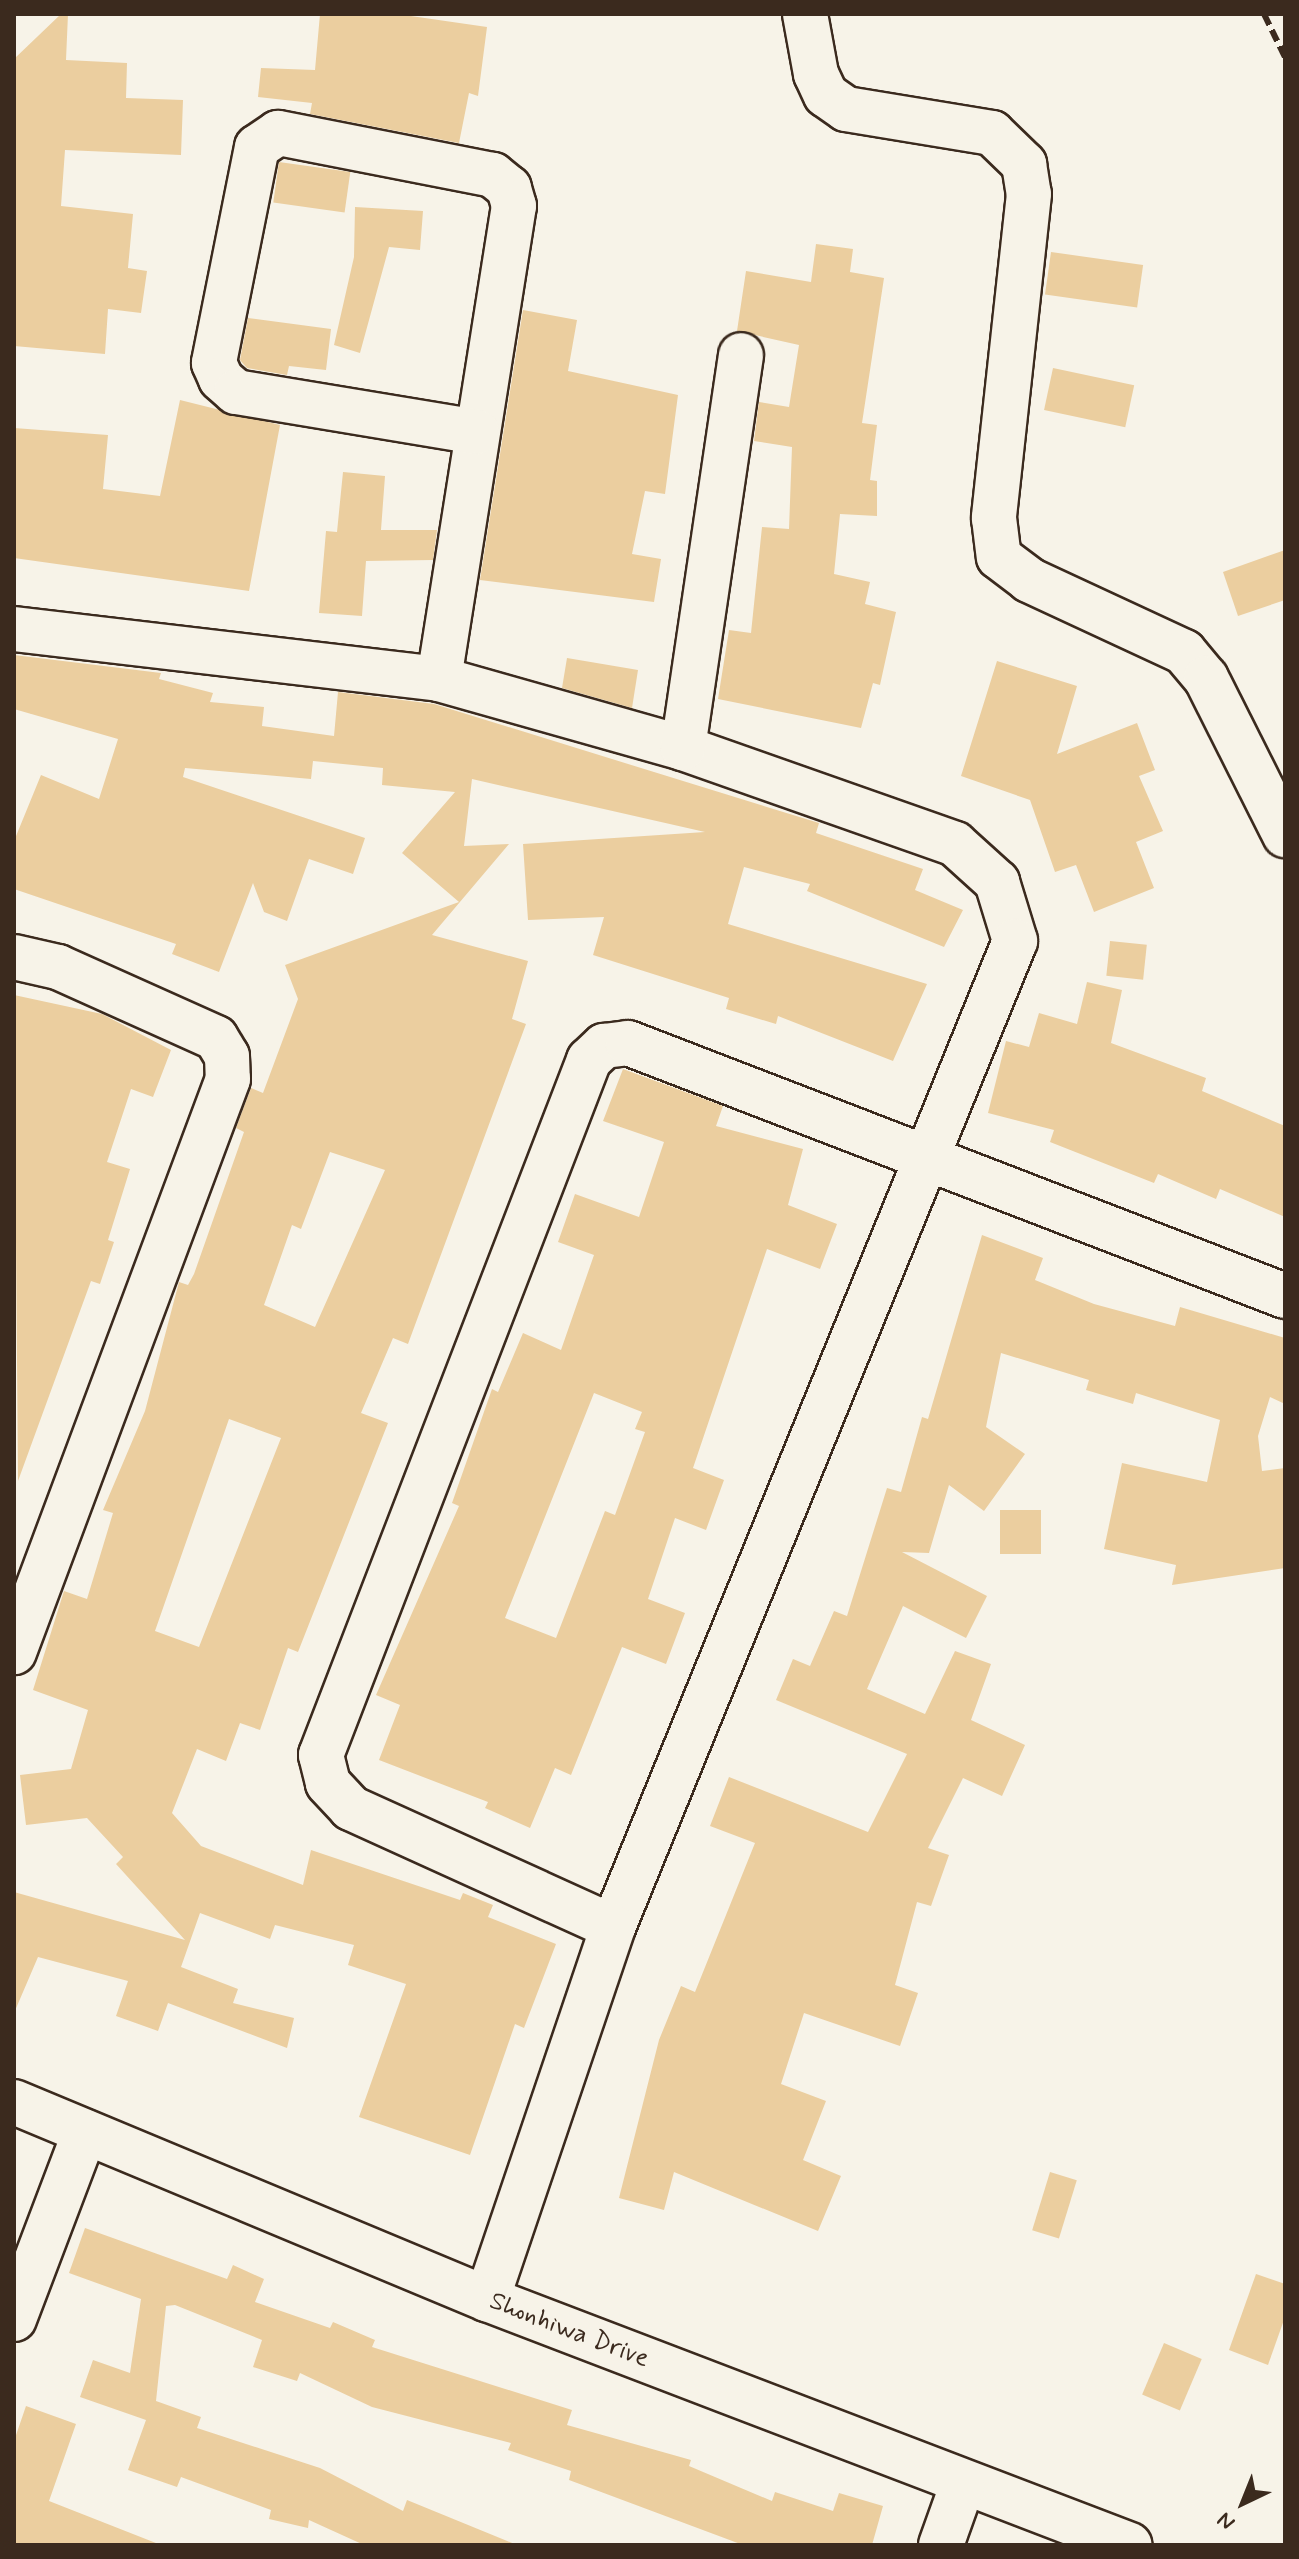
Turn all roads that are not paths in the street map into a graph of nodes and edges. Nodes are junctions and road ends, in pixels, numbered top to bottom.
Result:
1 (805, 14) edge
2 (741, 355) dead end
3 (477, 432) junction
4 (14, 629) edge
5 (439, 679) junction
6 (683, 748) junction
7 (1285, 835) edge
8 (14, 957) edge
9 (923, 1154) junction
10 (1285, 1296) edge
11 (14, 1652) edge
12 (613, 1927) junction
13 (14, 2102) edge
14 (85, 2132) junction
15 (487, 2299) junction
16 (14, 2319) edge
17 (962, 2486) junction
18 (941, 2545) edge
19 (1130, 2545) edge

1 - 7 street
2 - 6 street
3 - 3 street
3 - 5 street
4 - 5 street
5 - 6 street
6 - 9 street
8 - 11 street
9 - 10 street
9 - 12 street
9 - 12 street
12 - 15 street
13 - 14 street, Shonhiwa Drive
14 - 15 street, Shonhiwa Drive
14 - 16 street
15 - 17 street, Shonhiwa Drive
17 - 18 street
17 - 19 street, Shonhiwa Drive

